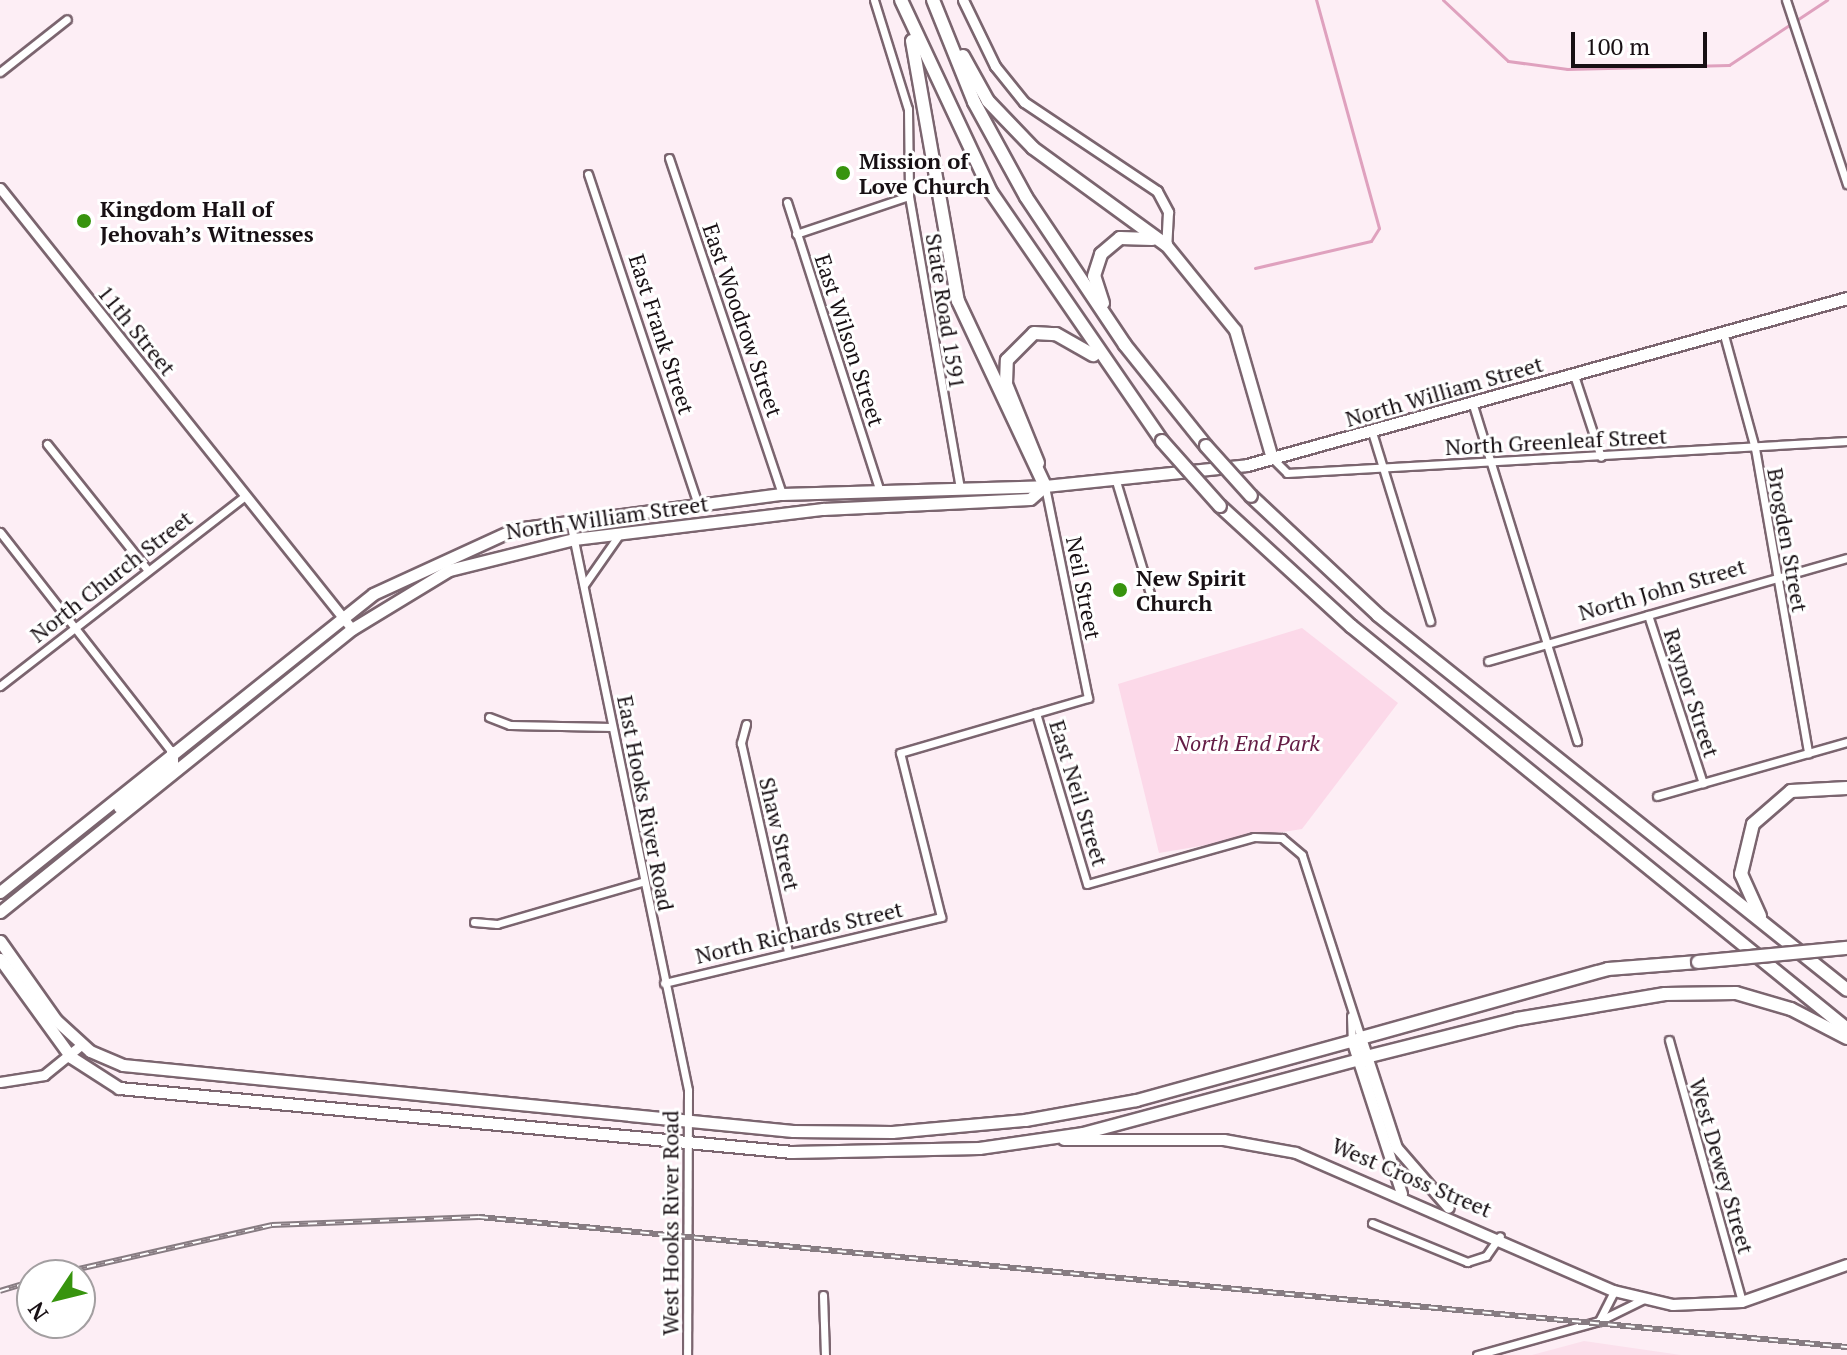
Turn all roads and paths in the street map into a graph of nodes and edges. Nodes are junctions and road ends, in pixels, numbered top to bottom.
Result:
1 (874, 0) edge
2 (963, 0) edge
3 (1786, 0) edge
4 (902, 3) edge
5 (935, 5) edge
6 (67, 19) dead end
7 (0, 72) edge
8 (669, 158) dead end
9 (588, 174) dead end
10 (1847, 184) edge
11 (0, 188) edge
12 (909, 196) junction
13 (787, 202) dead end
14 (796, 234) junction
15 (1166, 245) junction
16 (1847, 298) edge
17 (1724, 335) junction
18 (1125, 345) junction
19 (1574, 375) junction
20 (1118, 385) junction
21 (1473, 405) junction
22 (1372, 432) junction
23 (1847, 441) edge
24 (47, 444) dead end
25 (1755, 448) junction
26 (1601, 457) junction
27 (1272, 458) junction
28 (1489, 461) junction
29 (1382, 468) junction
30 (1116, 481) junction
31 (1045, 486) junction
32 (960, 487) junction
33 (879, 489) junction
34 (782, 494) junction
35 (246, 495) junction
36 (698, 505) junction
37 (570, 521) junction
38 (0, 532) edge
39 (621, 534) junction
40 (574, 539) junction
41 (1847, 558) edge
42 (146, 568) junction
43 (1775, 575) junction
44 (584, 585) junction
45 (1154, 607) dead end
46 (1648, 615) junction
47 (342, 616) junction
48 (1430, 621) dead end
49 (74, 627) junction
50 (352, 629) junction
51 (1546, 640) junction
52 (1488, 661) dead end
53 (0, 686) edge
54 (1036, 713) junction
55 (489, 717) dead end
56 (746, 724) dead end
57 (612, 727) junction
58 (1577, 741) dead end
59 (1847, 742) edge
60 (172, 752) junction
61 (1808, 753) junction
62 (1703, 783) junction
63 (1847, 788) edge
64 (1657, 796) dead end
65 (83, 845) junction
66 (642, 882) junction
67 (1087, 884) joint
68 (0, 892) edge
69 (0, 912) edge
70 (474, 922) dead end
71 (1778, 935) junction
72 (0, 941) edge
73 (1847, 948) edge
74 (788, 951) junction
75 (0, 959) edge
76 (664, 983) junction
77 (1847, 990) edge
78 (1847, 1029) edge
79 (1847, 1038) edge
80 (1356, 1039) junction
81 (1669, 1040) dead end
82 (81, 1045) junction
83 (71, 1057) junction
84 (1362, 1058) junction
85 (0, 1082) edge
86 (688, 1090) joint
87 (690, 1120) junction
88 (892, 1132) junction
89 (689, 1142) junction
90 (1023, 1142) junction
91 (891, 1152) junction
92 (1404, 1195) junction
93 (1372, 1223) dead end
94 (1500, 1236) junction
95 (1847, 1265) edge
96 (1614, 1291) junction
97 (823, 1295) dead end
98 (1642, 1300) junction
99 (1742, 1302) junction
100 (1599, 1321) junction
101 (687, 1355) edge
102 (825, 1355) edge
103 (1477, 1355) edge

1 - 12 street, State Road 1591
2 - 15 street
3 - 10 street
4 - 20 highway
4 - 31 highway
5 - 15 highway
5 - 18 highway
6 - 7 street
8 - 34 street, East Woodrow Street
9 - 36 street, East Frank Street
11 - 35 street, 11th Street
12 - 14 street
12 - 32 street, State Road 1591
13 - 14 street, East Wilson Street
14 - 33 street, East Wilson Street
15 - 18 highway
15 - 27 main road
16 - 17 main road, North William Street
17 - 19 main road, North William Street
17 - 25 street, Brogden Street
18 - 71 highway, bridge
19 - 21 main road, North William Street
19 - 26 street
20 - 31 highway
20 - 78 highway, bridge
21 - 22 main road, North William Street
21 - 28 street
22 - 27 main road, North William Street
22 - 29 street
23 - 25 street, North Greenleaf Street
24 - 42 street
25 - 26 street, North Greenleaf Street
25 - 43 street, Brogden Street
26 - 28 street, North Greenleaf Street
27 - 29 street, North Greenleaf Street
27 - 30 main road, North William Street
28 - 29 street, North Greenleaf Street
28 - 51 street
29 - 48 street
30 - 31 main road, North William Street
30 - 45 street
31 - 32 main road, North William Street
31 - 39 main road, North William Street
31 - 54 street, Neil Street
32 - 33 main road, North William Street
33 - 34 main road, North William Street
34 - 36 main road, North William Street
35 - 42 street, North Church Street
35 - 47 street, 11th Street
36 - 37 main road, North William Street
37 - 40 street, East Hooks River Road
37 - 47 main road, North William Street
38 - 49 street
39 - 40 main road, North William Street
39 - 44 street
40 - 44 street, East Hooks River Road
40 - 50 main road, North William Street
41 - 43 street, North John Street
42 - 49 street, North Church Street
43 - 46 street, North John Street
43 - 61 street, Brogden Street
44 - 57 street, East Hooks River Road
46 - 51 street, North John Street
46 - 62 street, Raynor Street
47 - 50 street, 11th Street
47 - 60 main road, North William Street
49 - 53 street, North Church Street
49 - 60 street
50 - 65 main road, North William Street
51 - 52 street, North John Street
51 - 58 street
54 - 67 street, East Neil Street
54 - 74 street, North Richards Street
55 - 57 street
56 - 74 street, Shaw Street
57 - 66 street, East Hooks River Road
59 - 61 street
60 - 65 main road
60 - 68 main road, North William Street
61 - 62 street
62 - 64 street
63 - 71 highway
65 - 69 main road, North William Street
66 - 70 street
66 - 76 street, East Hooks River Road
67 - 80 street, West Cross Street
71 - 77 highway
72 - 82 main road
73 - 80 highway, bridge
74 - 76 street, North Richards Street
75 - 83 main road
76 - 86 street, East Hooks River Road
79 - 84 highway
80 - 84 main road, West Cross Street
80 - 88 main road
81 - 99 street, West Dewey Street
82 - 83 street
82 - 87 main road
83 - 85 street
83 - 89 main road
84 - 90 main road
84 - 92 main road
84 - 94 main road, West Cross Street
86 - 87 street, West Hooks River Road
87 - 88 main road
87 - 89 street, West Hooks River Road
88 - 91 main road
89 - 91 main road
89 - 101 street, West Hooks River Road
90 - 91 main road
90 - 92 main road, West Cross Street
92 - 94 main road, West Cross Street
93 - 94 street
94 - 96 main road
95 - 99 main road
96 - 98 main road
96 - 100 street
97 - 102 street
98 - 99 main road
98 - 100 street
100 - 103 street

